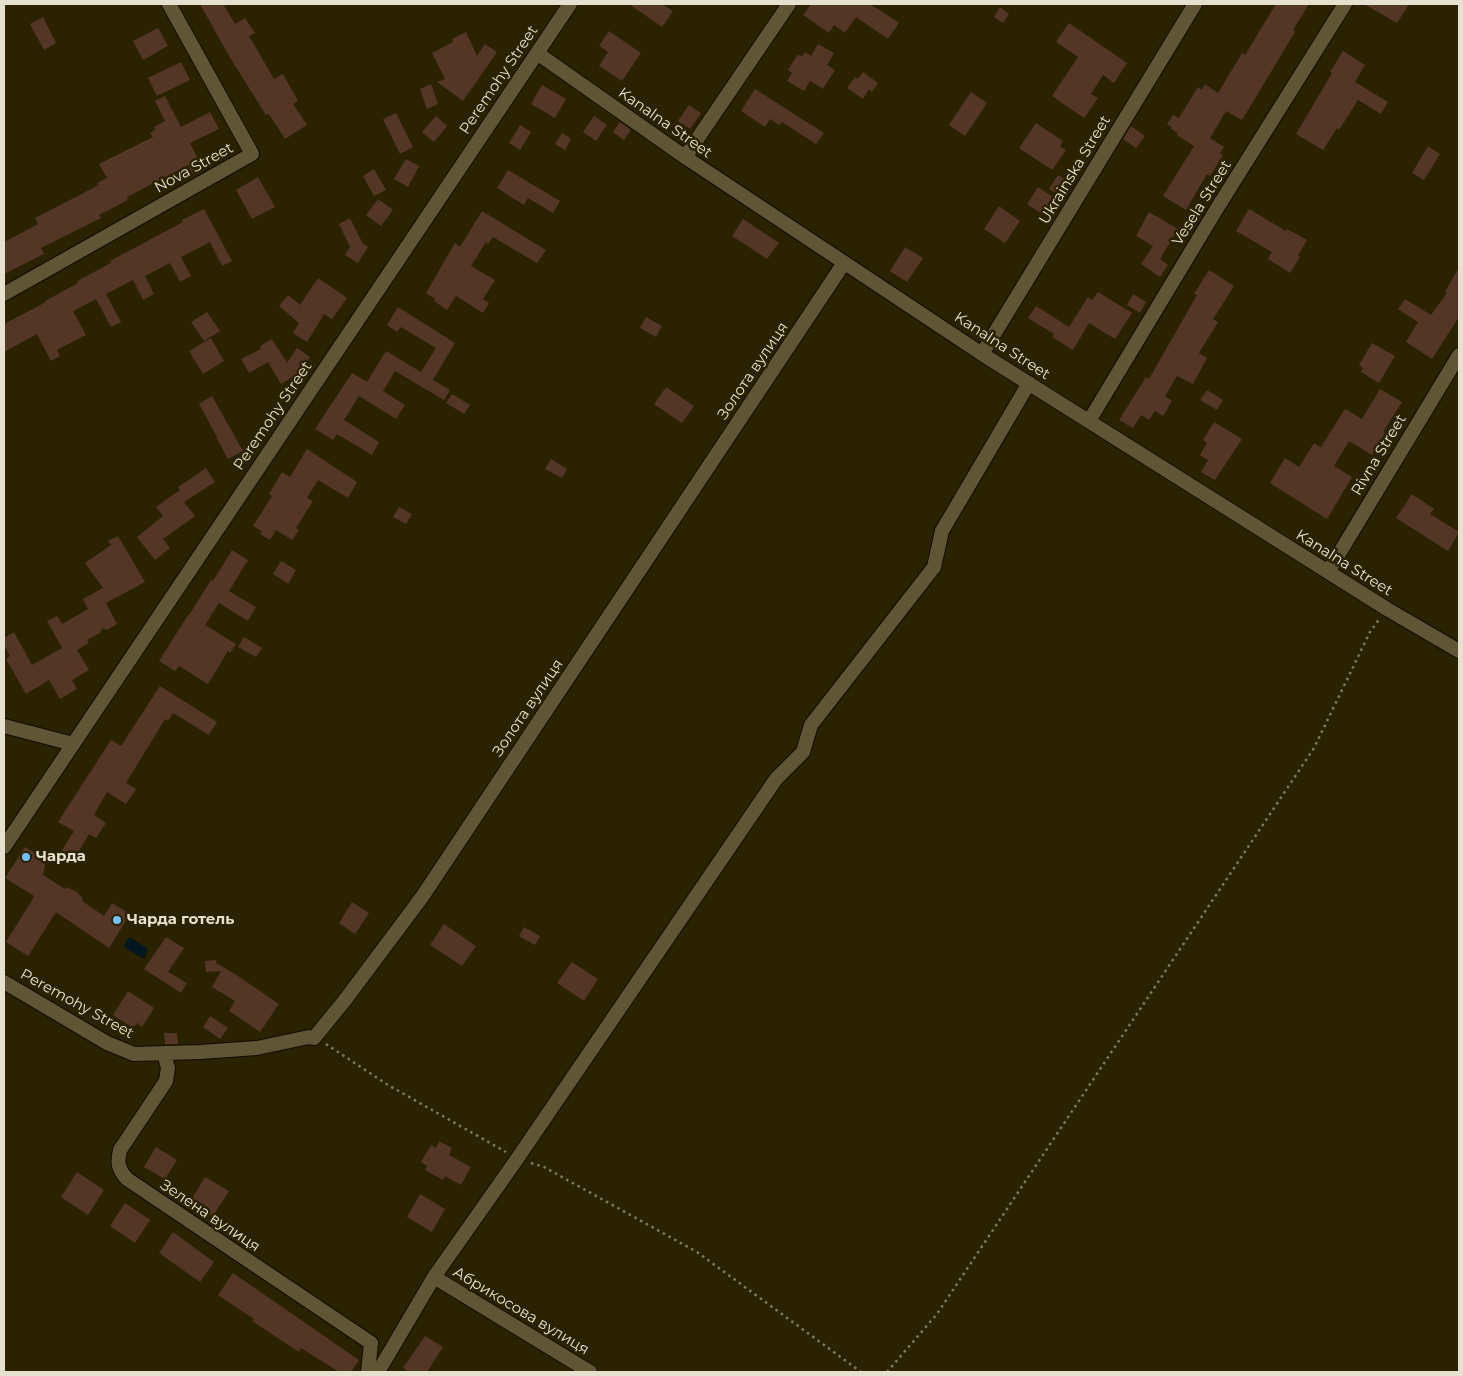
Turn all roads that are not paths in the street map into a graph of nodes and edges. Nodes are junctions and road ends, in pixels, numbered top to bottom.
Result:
1 (169, 4) edge
2 (570, 4) edge
3 (789, 4) edge
4 (1195, 4) edge
5 (1345, 4) edge
6 (537, 53) junction
7 (685, 158) junction
8 (844, 262) junction
9 (4, 294) edge
10 (982, 354) junction
11 (1459, 354) edge
12 (1029, 383) junction
13 (1089, 421) junction
14 (1328, 572) junction
15 (1459, 651) edge
16 (4, 726) edge
17 (73, 744) junction
18 (4, 847) edge
19 (4, 982) edge
20 (164, 1053) junction
21 (434, 1277) junction
22 (368, 1372) edge
23 (378, 1372) edge
24 (590, 1372) edge

1 - 9 street, Nova Street
2 - 6 street, Peremohy Street
3 - 7 street
4 - 10 street, Ukrainska Street
5 - 13 street, Vesela Street
6 - 7 street, Kanalna Street
6 - 17 street, Peremohy Street
7 - 8 street, Kanalna Street
8 - 10 street, Kanalna Street
8 - 20 street, Золота вулиця
10 - 12 street, Kanalna Street
11 - 14 street, Rivna Street
12 - 13 street, Kanalna Street
12 - 21 street
13 - 14 street, Kanalna Street
14 - 15 street, Kanalna Street
16 - 17 street
17 - 18 street, Peremohy Street
19 - 20 street, Peremohy Street
20 - 22 street, Зелена вулиця
21 - 23 street
21 - 24 street, Абрикосова вулиця

